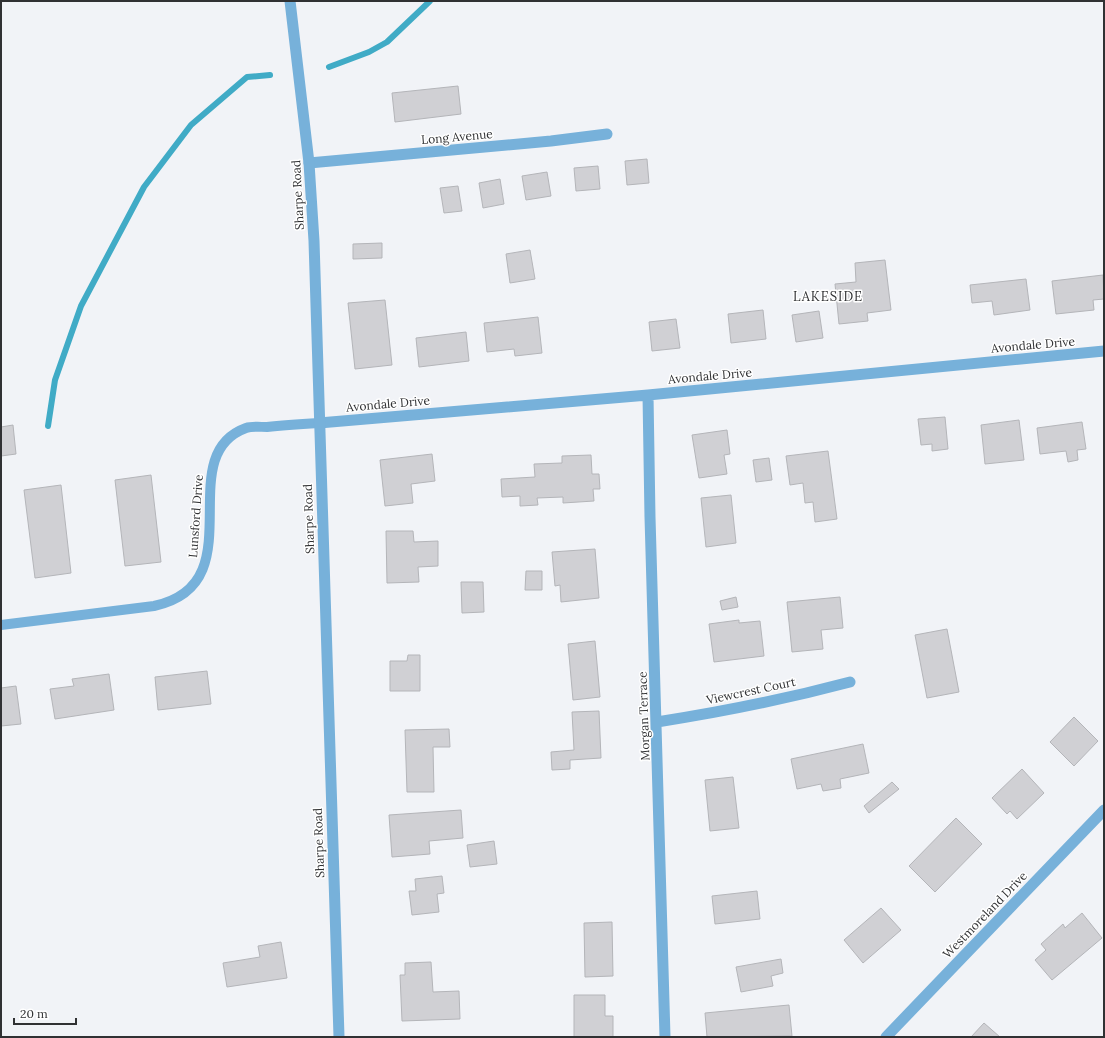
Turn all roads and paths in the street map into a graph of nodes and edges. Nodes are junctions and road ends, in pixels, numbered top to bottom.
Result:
1 (290, 1) edge
2 (607, 134) dead end
3 (309, 163) junction
4 (1104, 351) edge
5 (648, 395) junction
6 (318, 423) junction
7 (1, 624) edge
8 (850, 682) dead end
9 (657, 722) junction
10 (1104, 810) edge
11 (339, 1037) edge
12 (666, 1037) edge
13 (886, 1037) edge

1 - 3 street, Sharpe Road
2 - 3 street, Long Avenue
3 - 6 street, Sharpe Road
4 - 5 street, Avondale Drive
5 - 6 street, Avondale Drive
5 - 9 street, Morgan Terrace
6 - 7 lane, Lunsford Drive
6 - 11 street, Sharpe Road
8 - 9 street, Viewcrest Court
9 - 12 street, Morgan Terrace
10 - 13 street, Westmoreland Drive

